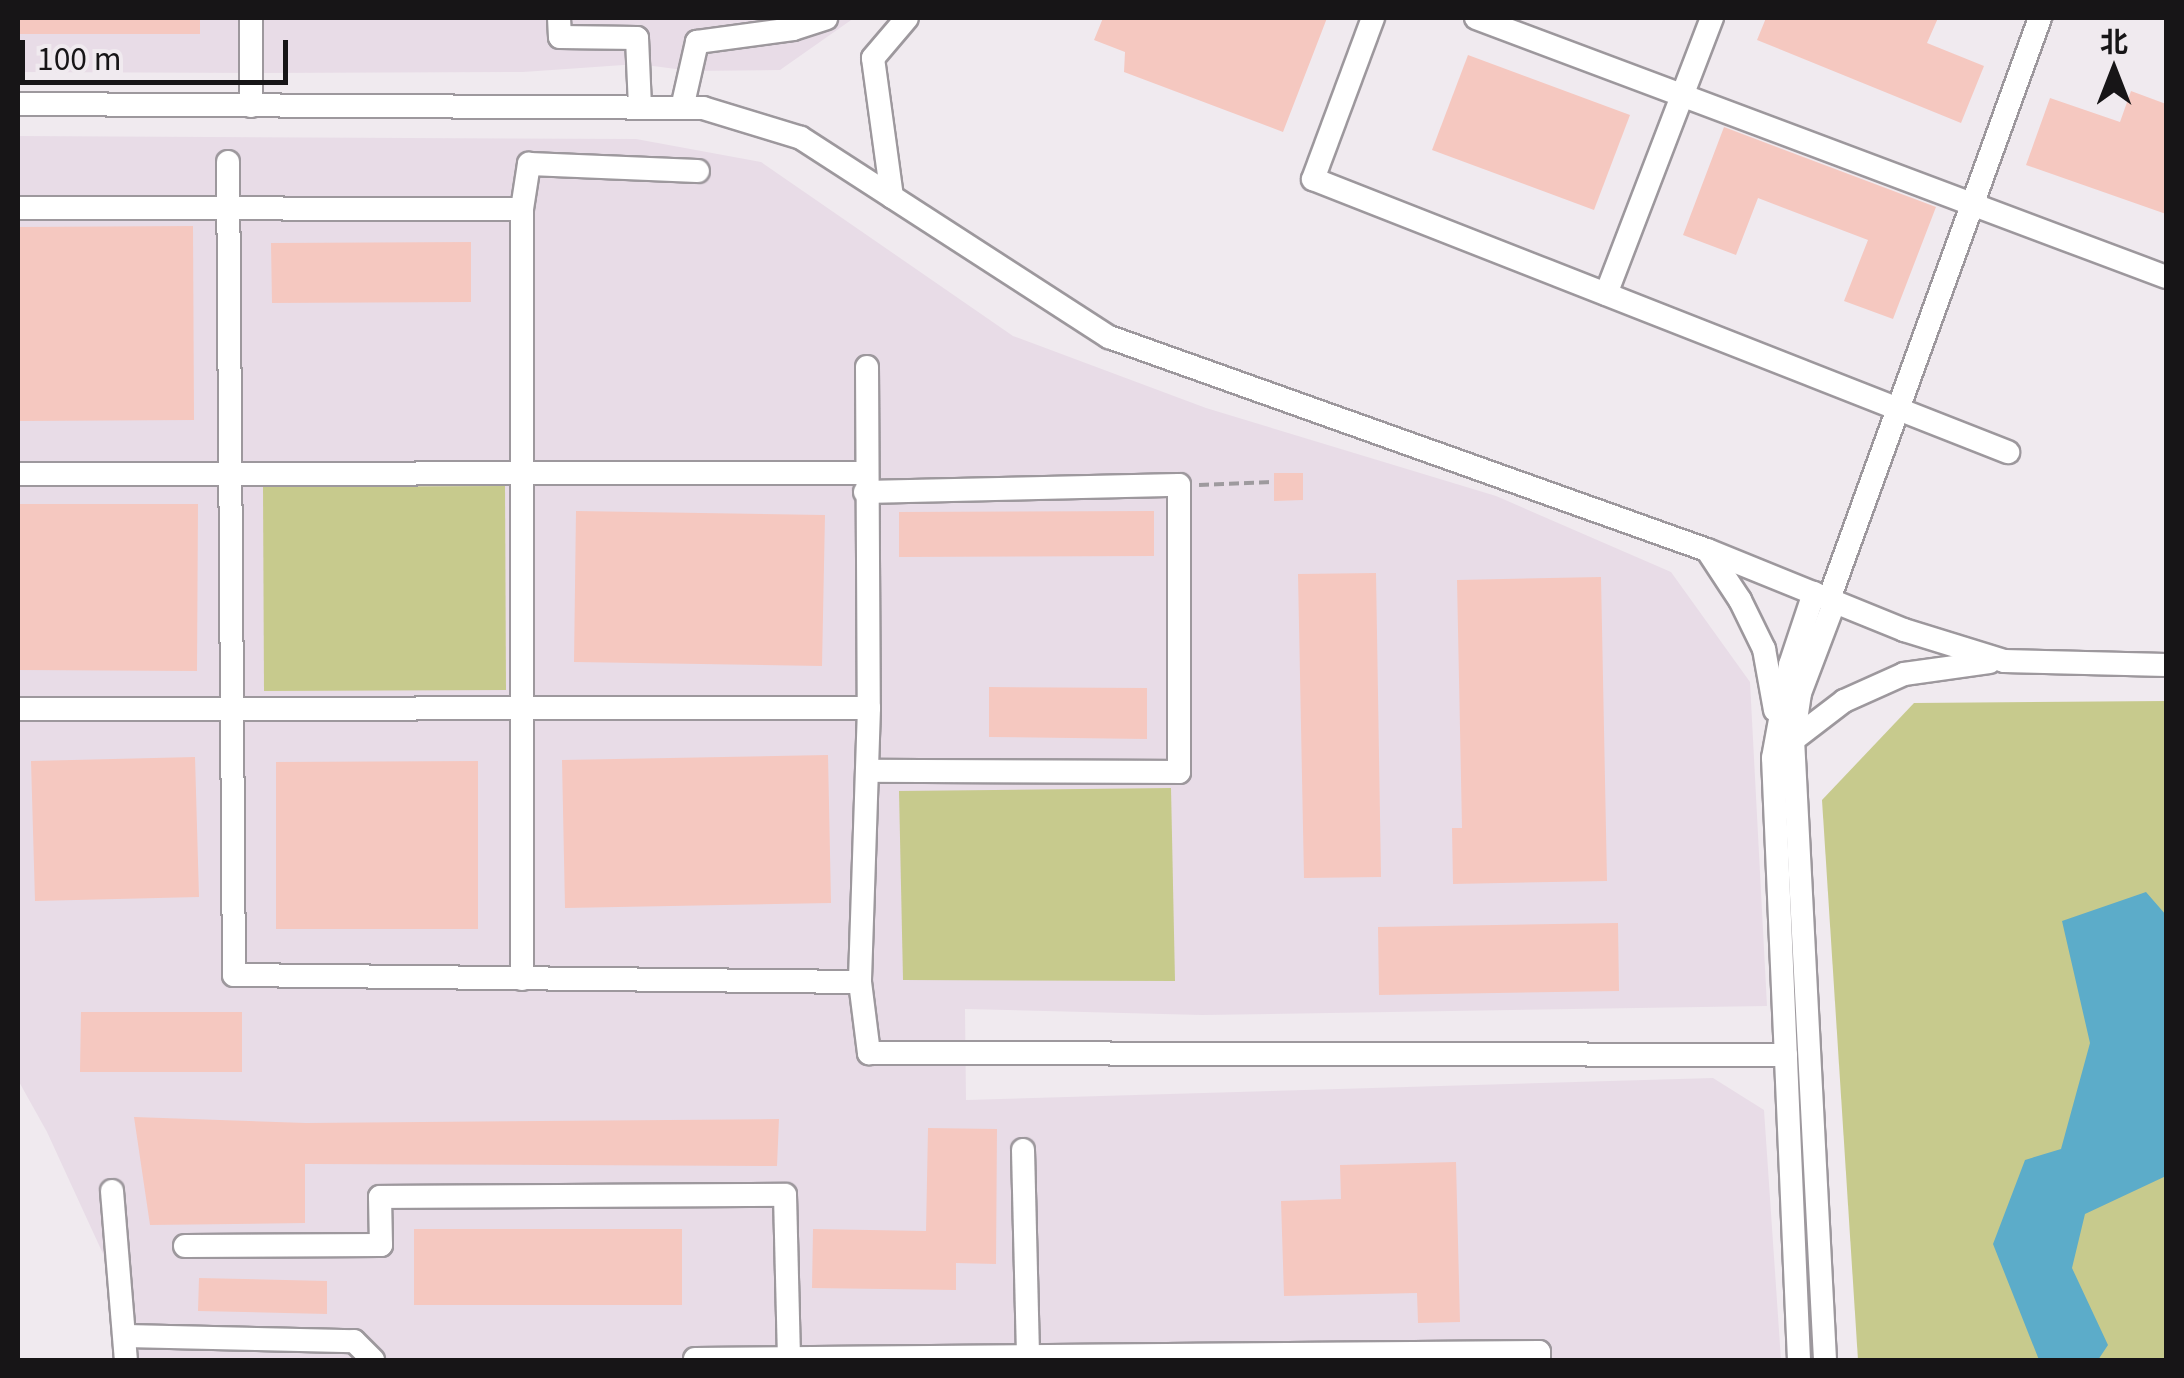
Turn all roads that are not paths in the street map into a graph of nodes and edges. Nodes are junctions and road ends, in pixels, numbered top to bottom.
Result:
1 (251, 18) edge
2 (560, 18) edge
3 (826, 18) edge
4 (907, 18) edge
5 (1373, 18) edge
6 (1476, 18) edge
7 (1712, 18) edge
8 (2040, 18) edge
9 (1682, 95) junction
10 (18, 104) edge
11 (251, 106) junction
12 (640, 108) junction
13 (682, 108) junction
14 (228, 162) dead end
15 (698, 170) dead end
16 (892, 197) junction
17 (1972, 204) junction
18 (18, 208) edge
19 (522, 209) junction
20 (228, 211) junction
21 (2166, 277) edge
22 (1606, 294) junction
23 (867, 367) dead end
24 (1898, 409) junction
25 (2008, 452) dead end
26 (228, 471) junction
27 (521, 471) junction
28 (18, 474) edge
29 (865, 482) junction
30 (1707, 550) junction
31 (1826, 598) junction
32 (2004, 661) junction
33 (2166, 666) edge
34 (869, 708) junction
35 (521, 709) junction
36 (18, 710) edge
37 (231, 710) junction
38 (1785, 732) junction
39 (867, 771) junction
40 (522, 979) junction
41 (860, 982) junction
42 (1786, 1056) junction
43 (1023, 1150) dead end
44 (112, 1191) dead end
45 (185, 1246) dead end
46 (126, 1336) junction
47 (1028, 1356) junction
48 (789, 1358) edge
49 (695, 1359) edge
50 (126, 1360) edge
51 (373, 1360) edge
52 (1540, 1360) edge
53 (1800, 1360) edge
54 (1824, 1360) edge

1 - 11 street
2 - 12 street
3 - 13 street
4 - 16 street
5 - 22 street
6 - 9 street
7 - 9 street
8 - 17 street
9 - 17 street
9 - 22 street
10 - 11 street
11 - 12 street
12 - 13 street
13 - 16 street
14 - 20 street
15 - 19 street
16 - 30 street
17 - 21 street
17 - 24 street
18 - 20 street
19 - 20 street
19 - 27 street
20 - 26 street
22 - 24 street
23 - 29 street
24 - 25 street
24 - 31 street
26 - 27 street
26 - 28 street
26 - 37 street
27 - 29 street
27 - 35 street
29 - 34 street
29 - 39 street
30 - 31 street
30 - 38 street
31 - 32 street
31 - 38 street
32 - 33 street
32 - 38 street
34 - 35 street
34 - 39 street
35 - 37 street
35 - 40 street
36 - 37 street
37 - 40 street
38 - 42 street
38 - 54 street
39 - 41 street
40 - 41 street
41 - 42 street
42 - 53 street
43 - 47 street
44 - 46 street
45 - 48 street
46 - 50 street
46 - 51 street
47 - 48 street
47 - 52 street
48 - 49 street

